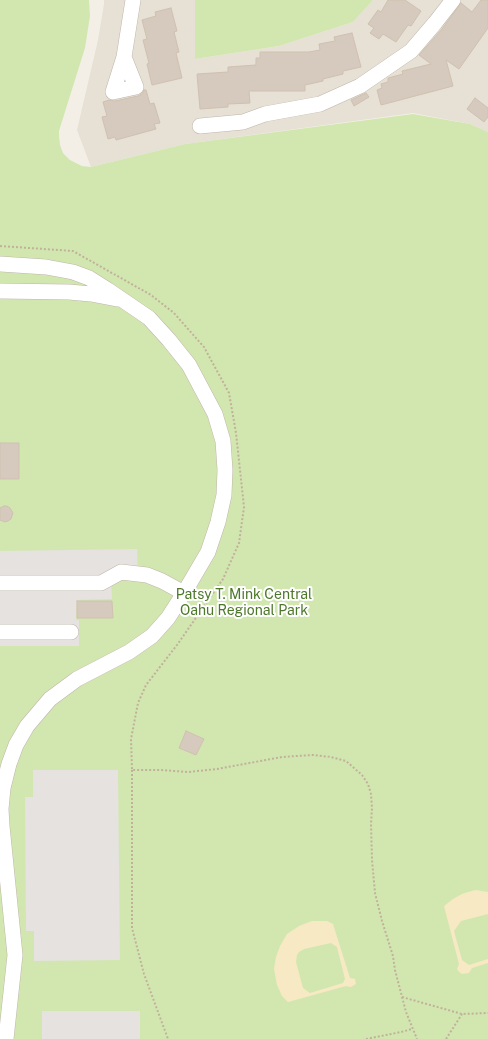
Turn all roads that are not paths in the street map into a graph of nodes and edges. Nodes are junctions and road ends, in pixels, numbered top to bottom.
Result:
1 (133, 0) edge
2 (453, 0) edge
3 (124, 57) dead end
4 (200, 126) dead end
5 (0, 264) edge
6 (0, 291) edge
7 (125, 302) junction
8 (0, 583) edge
9 (184, 593) junction
10 (0, 632) edge
11 (71, 632) dead end
12 (6, 1039) edge

1 - 3 street
2 - 4 street
5 - 7 street
6 - 7 street
7 - 9 street
8 - 9 street
9 - 12 street
10 - 11 street

